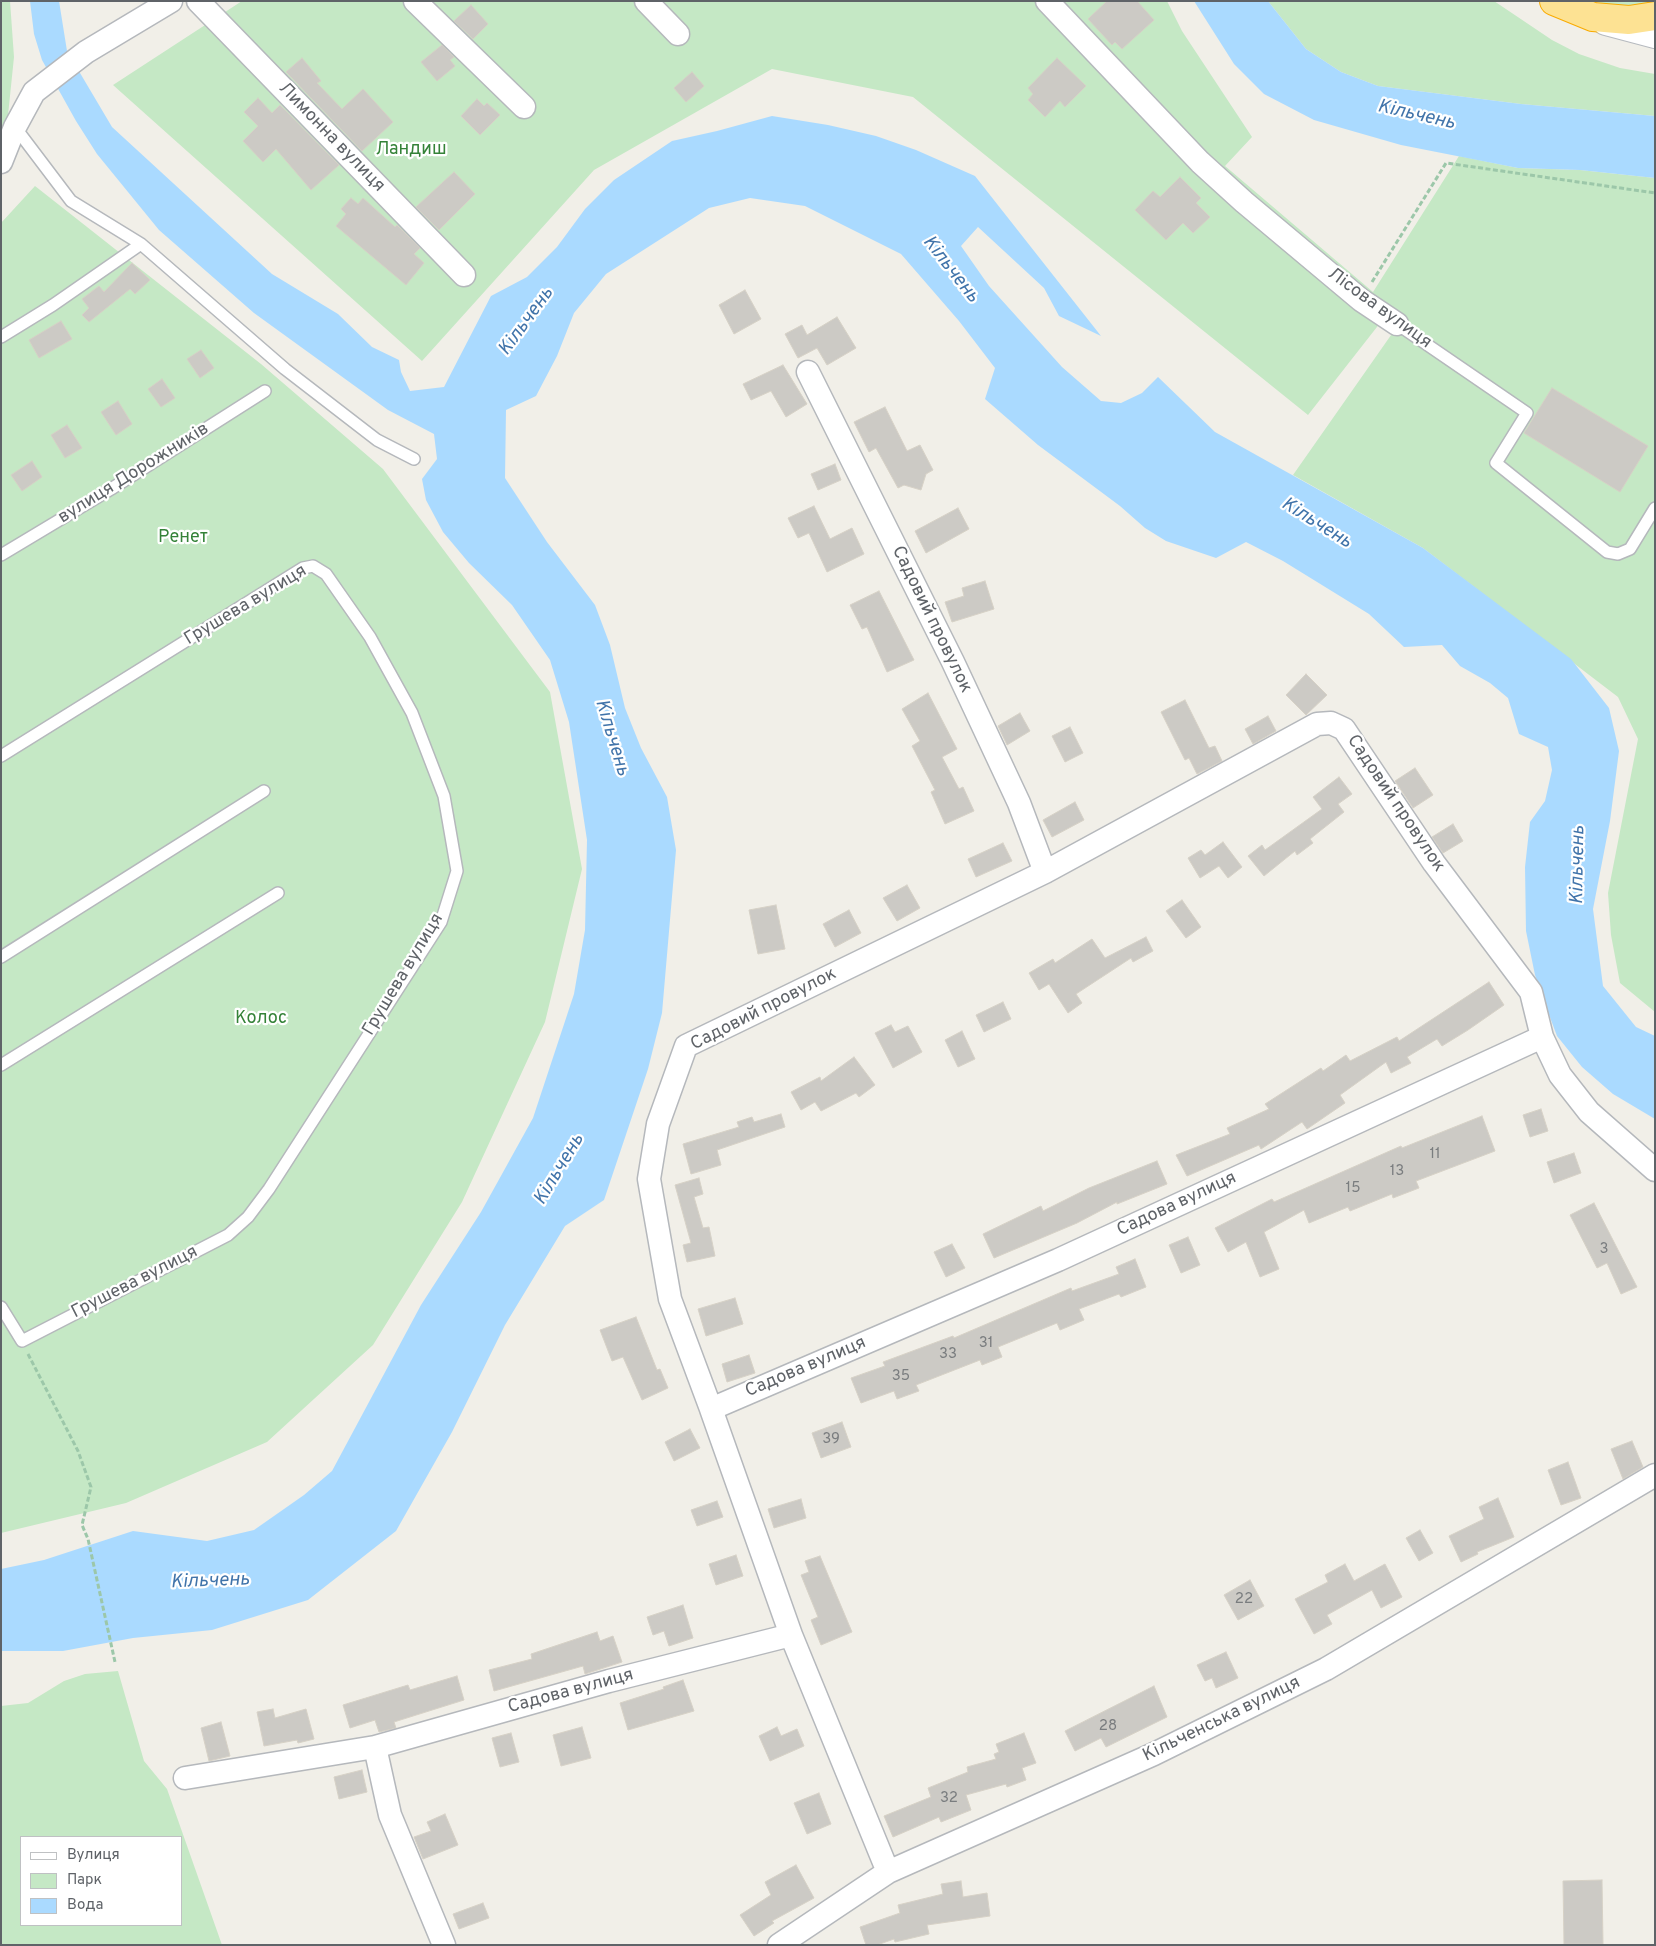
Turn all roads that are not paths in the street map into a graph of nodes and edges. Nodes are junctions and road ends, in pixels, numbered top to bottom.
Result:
1 (171, 1) edge
2 (198, 1) edge
3 (415, 1) edge
4 (646, 1) edge
5 (1047, 1) edge
6 (1554, 1) edge
7 (1655, 16) edge
8 (1593, 17) junction
9 (678, 34) dead end
10 (1655, 34) edge
11 (524, 107) dead end
12 (8, 122) edge
13 (1, 162) edge
14 (141, 244) junction
15 (464, 275) dead end
16 (1397, 324) joint
17 (1, 337) edge
18 (808, 372) dead end
19 (265, 391) dead end
20 (414, 459) dead end
21 (1655, 508) edge
22 (1, 555) edge
23 (1, 756) edge
24 (264, 791) dead end
25 (1045, 872) junction
26 (278, 893) dead end
27 (1, 957) edge
28 (1542, 1037) junction
29 (1, 1066) edge
30 (1655, 1170) edge
31 (1, 1307) edge
32 (711, 1409) junction
33 (1655, 1475) edge
34 (791, 1635) junction
35 (375, 1747) junction
36 (184, 1778) dead end
37 (888, 1872) junction
38 (444, 1945) edge
39 (779, 1945) edge

1 - 12 street
2 - 15 street, Лимонна вулиця
3 - 11 street
4 - 9 street
5 - 16 street, Лісова вулиця
6 - 8 highway
7 - 8 highway
8 - 10 street
12 - 13 street
12 - 14 lane
14 - 17 lane
14 - 20 lane
16 - 21 lane, Лісова вулиця
18 - 25 street, Садовий провулок
19 - 22 lane, вулиця Дорожників
23 - 31 lane, Грушева вулиця
24 - 27 lane
25 - 28 street, Садовий провулок
25 - 32 street, Садовий провулок
26 - 29 lane
28 - 30 street
28 - 32 street, Садова вулиця
32 - 34 street
33 - 37 street, Кільченська вулиця
34 - 35 street, Садова вулиця
34 - 37 street
35 - 36 street, Садова вулиця
35 - 38 street
37 - 39 street, Кільченська вулиця

